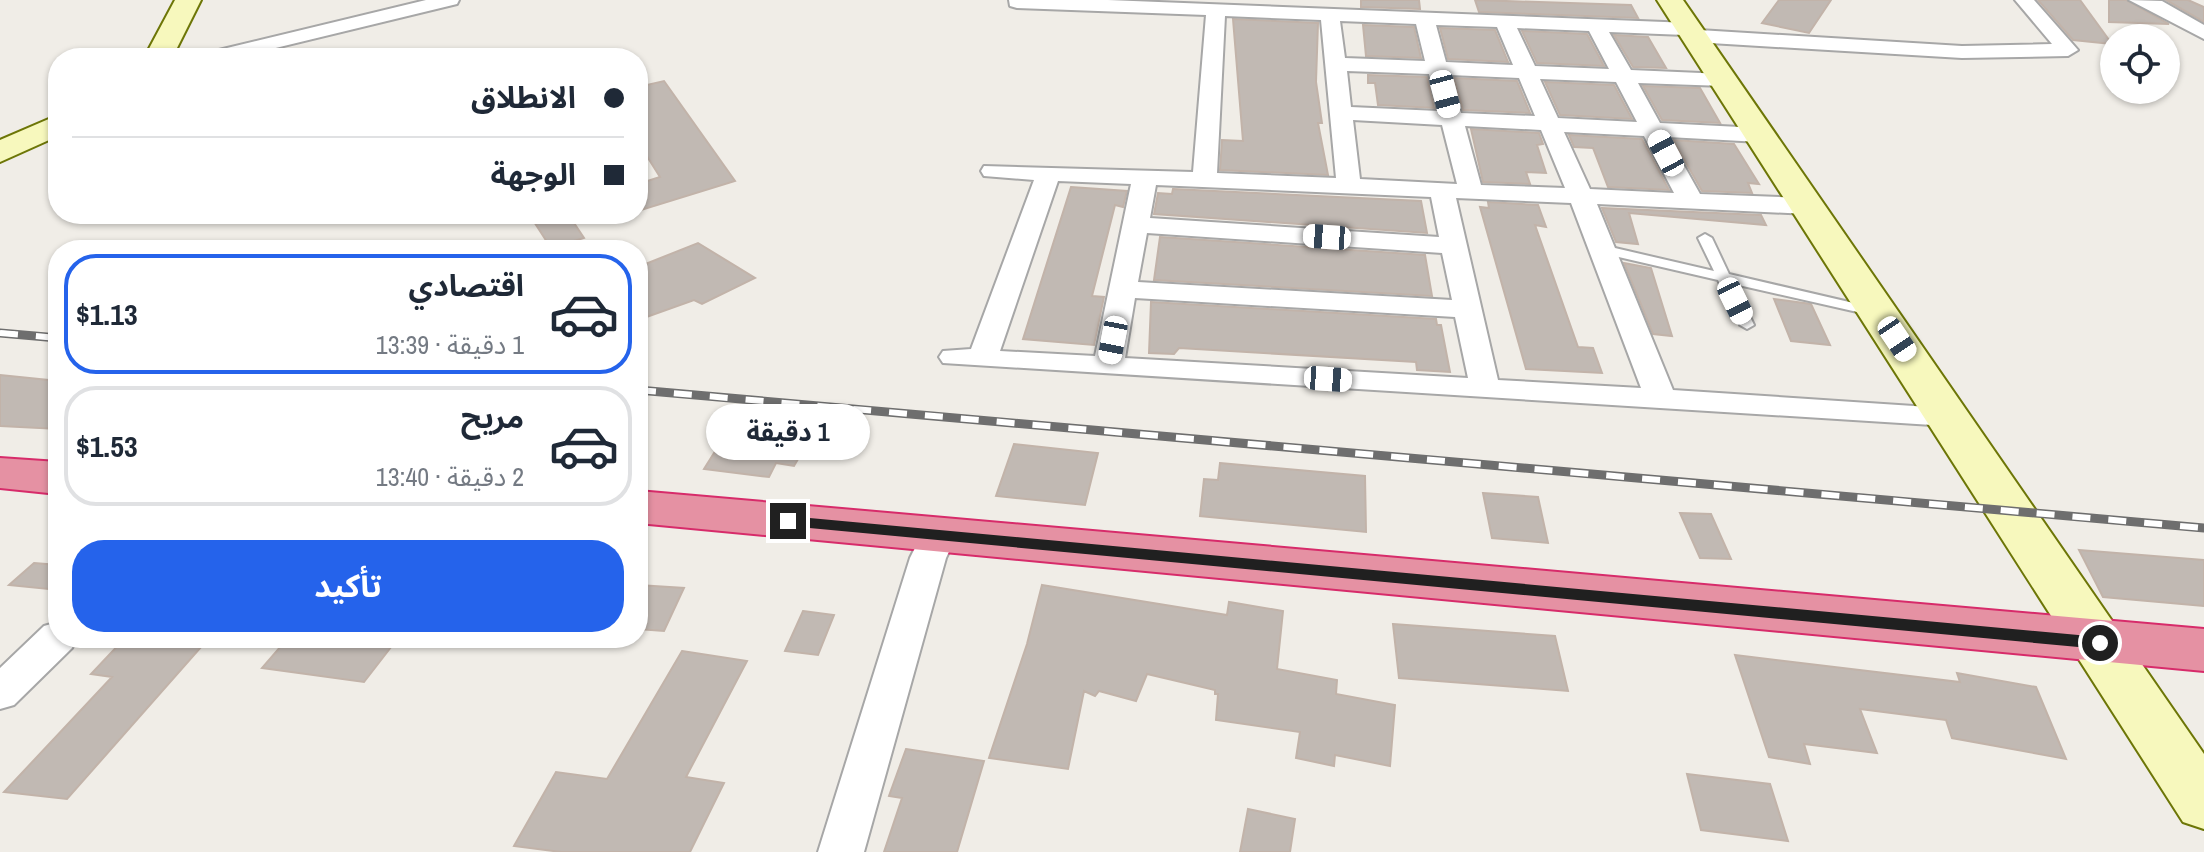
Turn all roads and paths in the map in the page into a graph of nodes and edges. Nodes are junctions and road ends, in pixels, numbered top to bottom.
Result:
1 (188, 0) edge
2 (450, 0) edge
3 (1460, 0) edge
4 (2024, 0) edge
5 (2138, 0) edge
6 (1017, 2) edge
7 (1127, 3) edge
8 (1227, 7) edge
9 (1338, 10) edge
10 (1424, 18) junction
11 (1466, 20) junction
12 (1505, 22) junction
13 (1685, 22) edge
14 (1596, 25) junction
15 (2204, 33) edge
16 (163, 48) edge
17 (251, 48) edge
18 (1335, 64) junction
19 (1438, 68) junction
20 (1527, 72) junction
21 (1624, 76) junction
22 (1724, 80) junction
23 (1341, 113) junction
24 (1452, 119) junction
25 (1550, 124) junction
26 (48, 129) edge
27 (1653, 130) junction
28 (1760, 135) junction
29 (0, 152) edge
30 (993, 171) dead end
31 (1049, 173) junction
32 (1145, 177) junction
33 (1204, 180) junction
34 (1349, 186) junction
35 (1442, 190) junction
36 (1471, 191) junction
37 (1581, 196) junction
38 (1691, 201) junction
39 (1808, 206) junction
40 (1136, 225) junction
41 (1705, 238) dead end
42 (1454, 246) junction
43 (1602, 249) junction
44 (1724, 277) junction
45 (1123, 289) junction
46 (1468, 309) junction
47 (1880, 314) junction
48 (1747, 325) dead end
49 (1108, 366) junction
50 (1485, 388) junction
51 (1661, 399) junction
52 (1948, 416) junction
53 (0, 451) edge
54 (48, 455) edge
55 (0, 473) edge
56 (48, 477) edge
57 (648, 508) edge
58 (648, 532) edge
59 (933, 546) junction
60 (48, 647) edge
61 (2204, 650) edge
62 (2107, 653) junction
63 (2204, 672) edge
64 (0, 693) edge
65 (2204, 803) edge
66 (841, 852) edge

1 - 16 main road
2 - 17 street
3 - 11 street
4 - 13 street
5 - 15 street
6 - 7 street
7 - 8 street
8 - 9 street
8 - 33 street
9 - 10 street
9 - 18 street
10 - 11 street
10 - 19 street
11 - 12 street
12 - 14 street
12 - 20 street
13 - 14 street
13 - 22 main road
14 - 21 street
18 - 19 street
18 - 23 street
19 - 20 street
19 - 24 street
20 - 21 street
20 - 25 street
21 - 22 street
21 - 27 street
22 - 28 main road
23 - 24 street
23 - 34 street
24 - 25 street
24 - 36 street
25 - 27 street
25 - 37 street
26 - 29 main road
27 - 28 street
27 - 38 street
28 - 39 main road
30 - 31 street
31 - 32 street
31 - 49 street
32 - 33 street
32 - 40 street
33 - 34 street
34 - 35 street
35 - 36 street
35 - 42 street
36 - 37 street
37 - 38 street
37 - 43 street
38 - 39 street
39 - 47 main road
40 - 42 street
40 - 45 street
41 - 44 lane
42 - 46 street
43 - 44 lane
43 - 51 street
44 - 47 lane
44 - 48 lane
45 - 46 street
45 - 49 street
46 - 50 street
47 - 52 main road
49 - 50 street
50 - 51 street
51 - 52 street
52 - 62 main road
53 - 54 highway
55 - 56 highway
57 - 59 highway
58 - 59 highway
59 - 62 highway
59 - 66 street
60 - 64 street
61 - 62 highway
62 - 63 highway
62 - 65 main road

